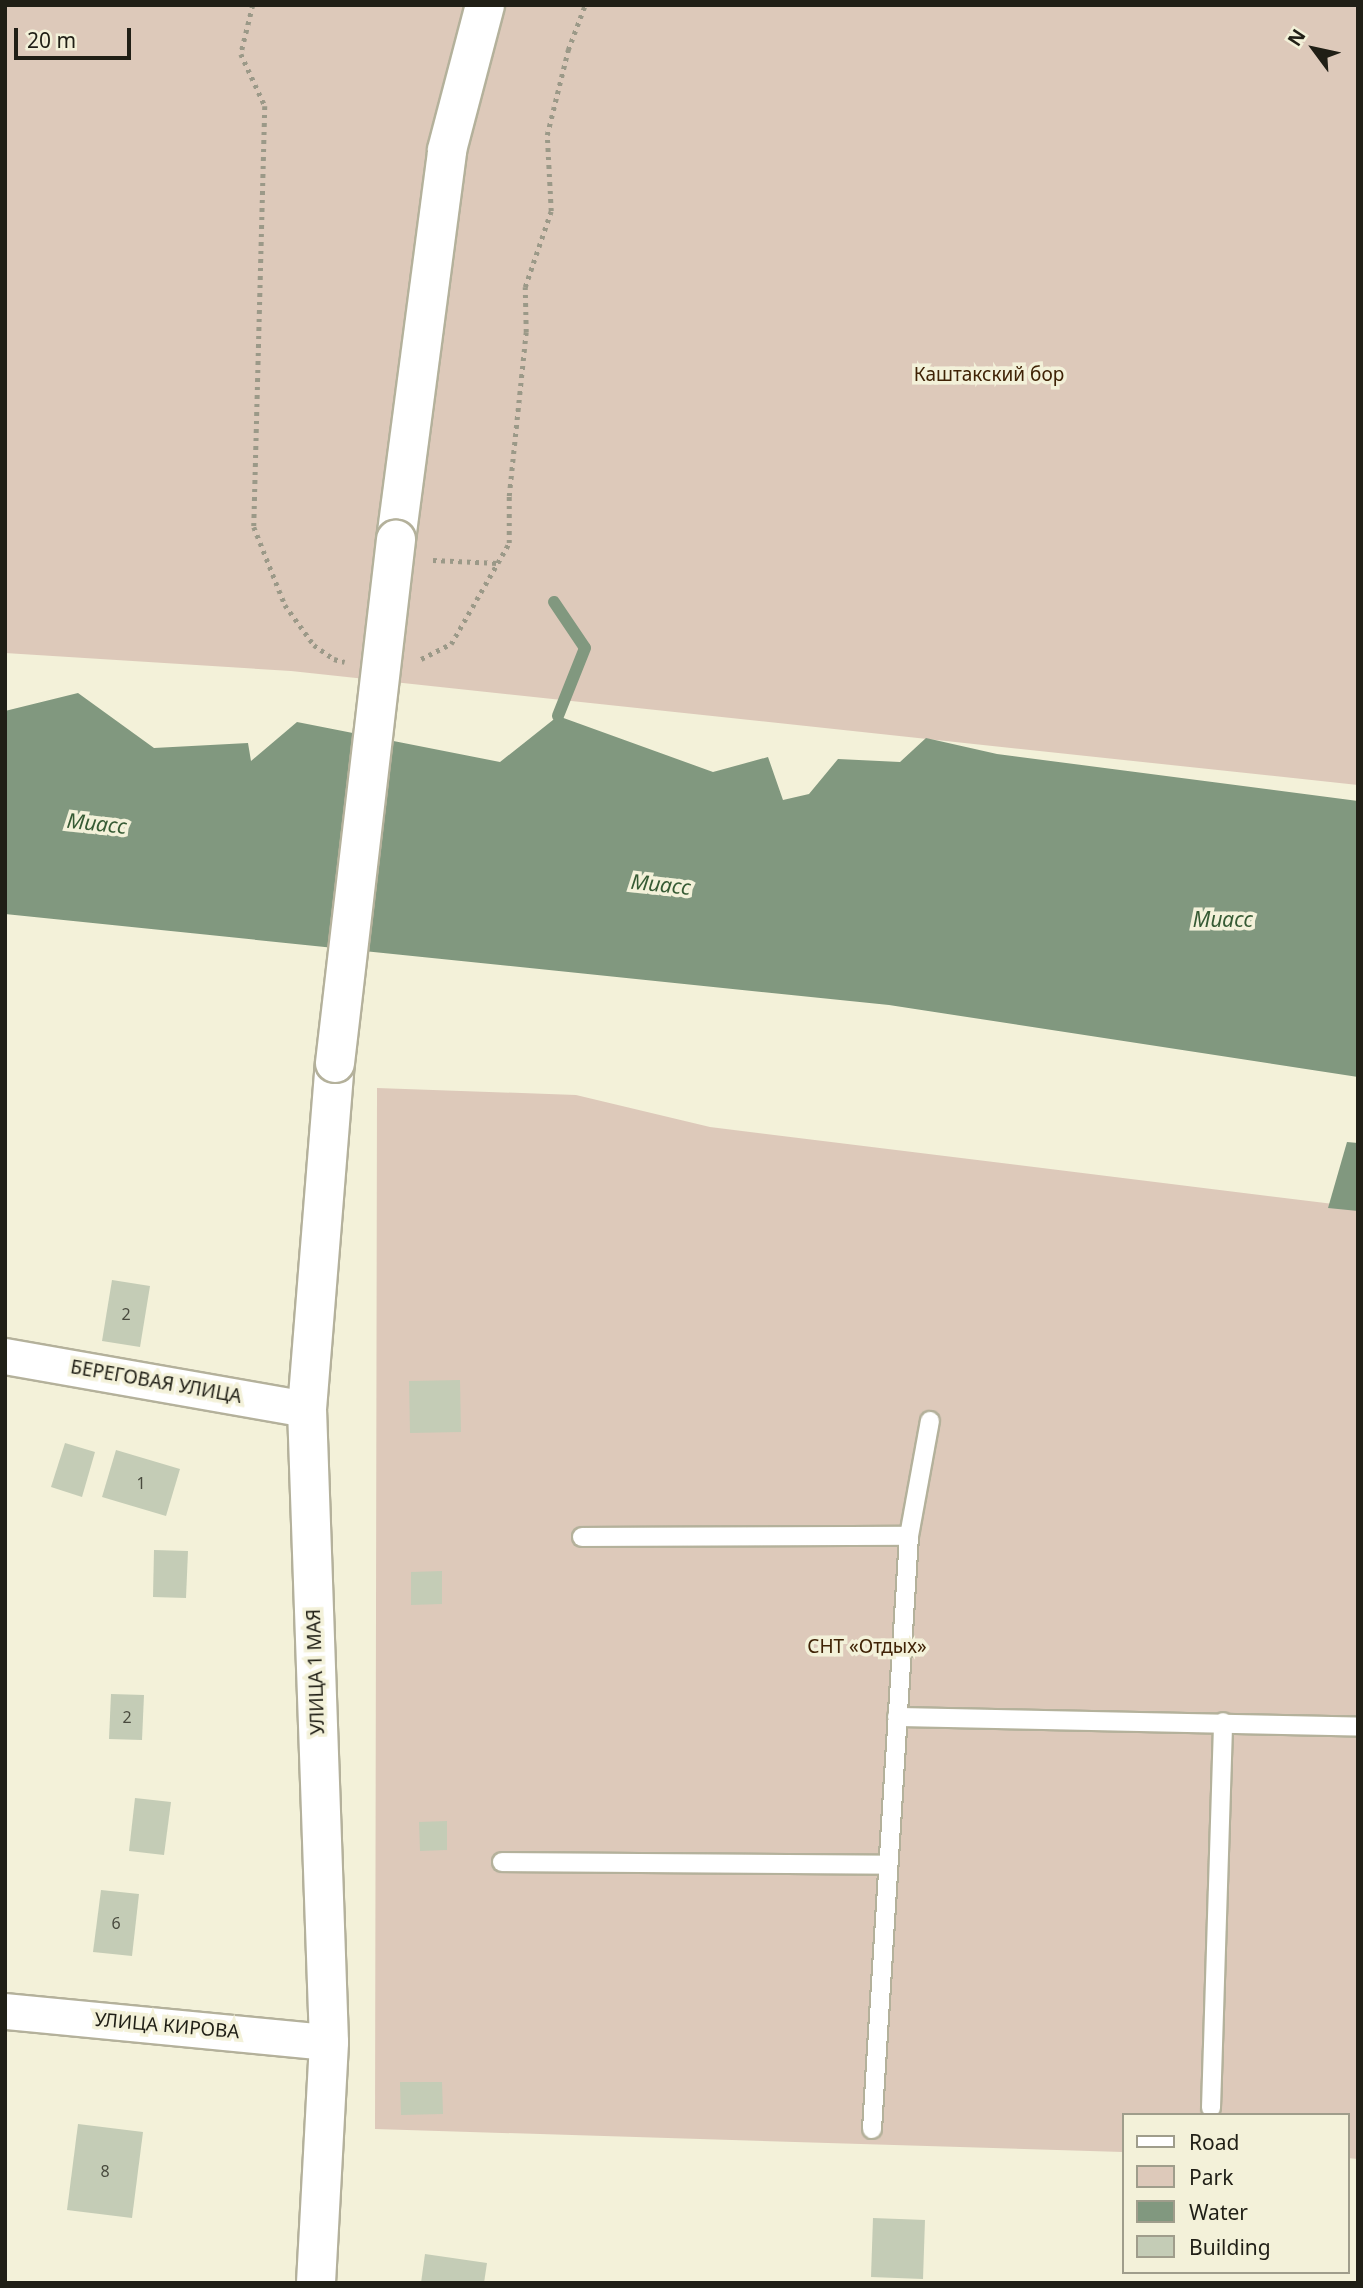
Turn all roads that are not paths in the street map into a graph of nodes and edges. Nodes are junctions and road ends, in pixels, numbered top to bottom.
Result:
1 (485, 5) edge
2 (5, 1356) edge
3 (307, 1409) junction
4 (930, 1421) dead end
5 (582, 1536) dead end
6 (909, 1536) junction
7 (897, 1717) junction
8 (1223, 1722) junction
9 (1358, 1727) edge
10 (502, 1862) dead end
11 (888, 1865) junction
12 (5, 2011) edge
13 (328, 2042) junction
14 (1211, 2108) dead end
15 (872, 2129) dead end
16 (316, 2283) edge

1 - 3 main road, УЛИЦА 1 МАЯ, bridge
2 - 3 street, БЕРЕГОВАЯ УЛИЦА
3 - 13 main road, УЛИЦА 1 МАЯ
4 - 6 lane
5 - 6 lane
6 - 7 lane
7 - 8 lane
7 - 11 lane
8 - 9 lane
8 - 14 lane
10 - 11 lane
11 - 15 lane
12 - 13 street, УЛИЦА КИРОВА
13 - 16 main road, УЛИЦА 1 МАЯ

